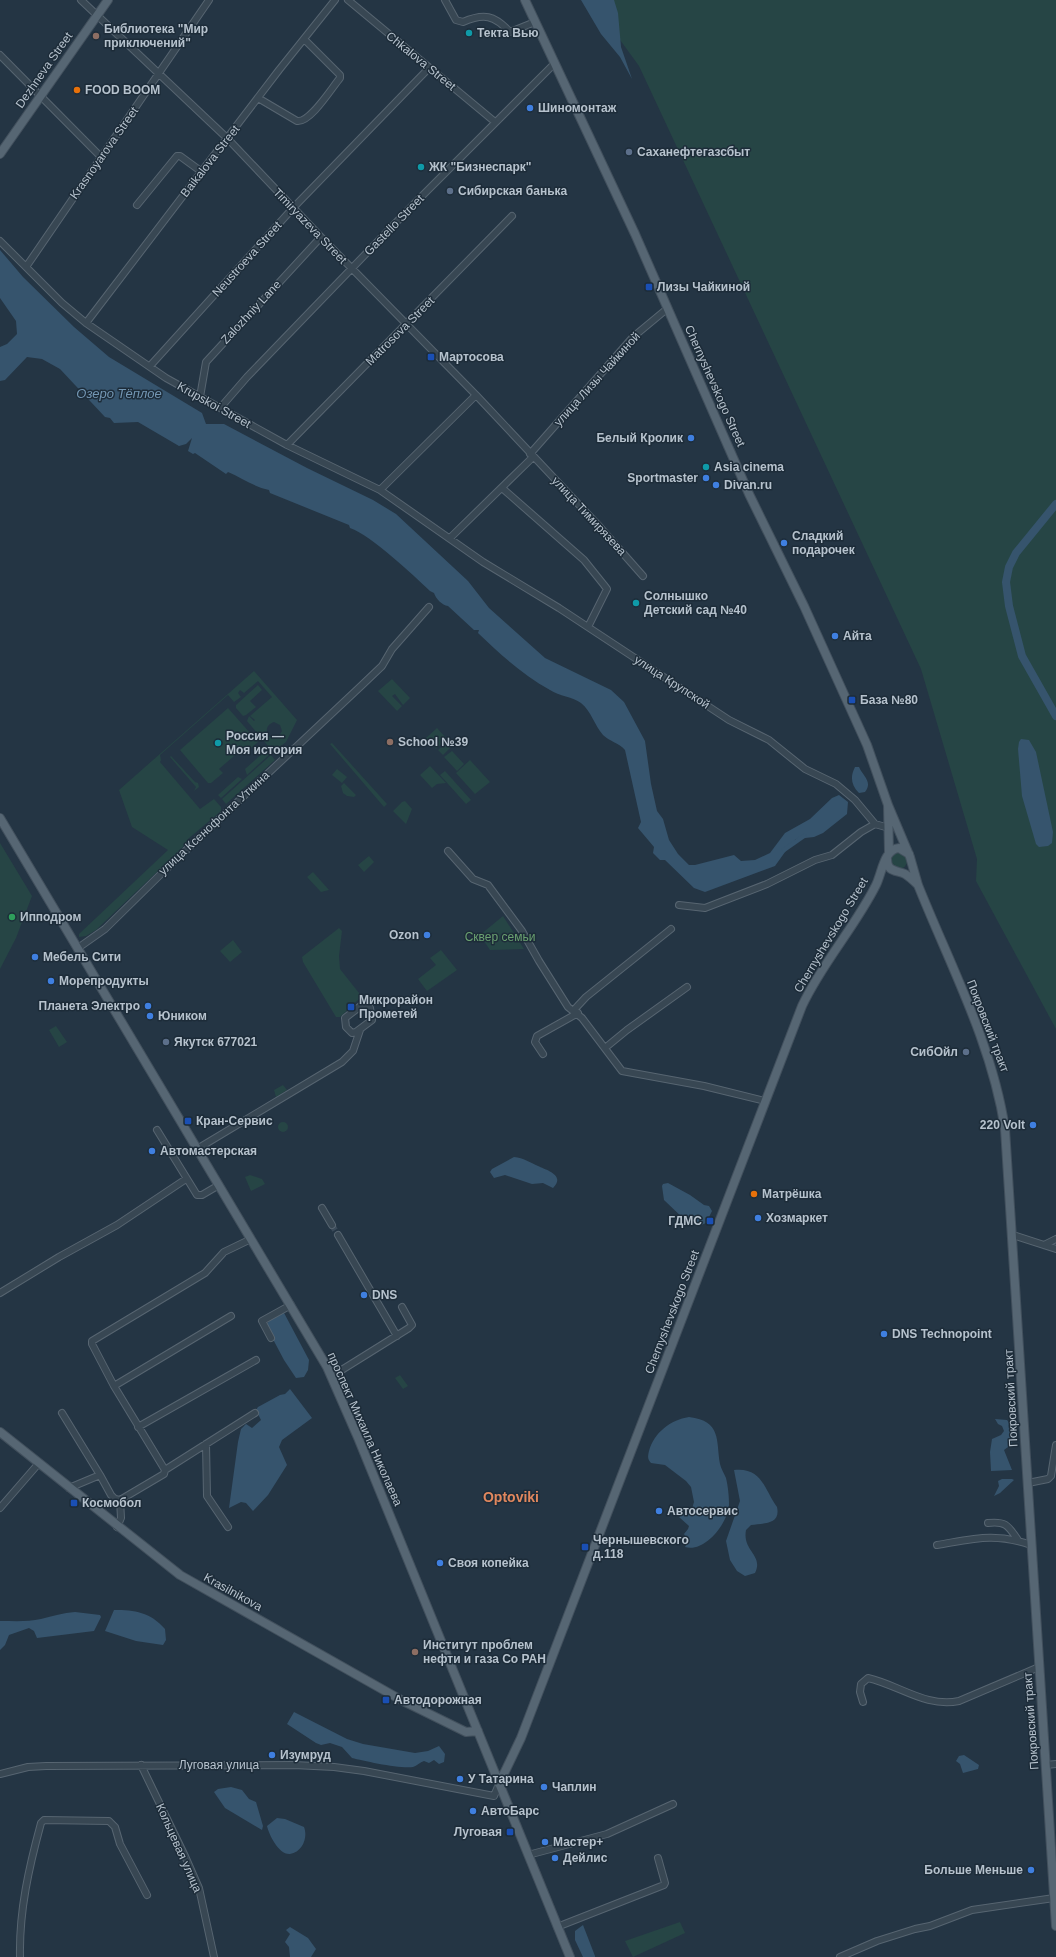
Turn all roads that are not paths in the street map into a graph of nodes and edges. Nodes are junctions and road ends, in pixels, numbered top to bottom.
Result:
1 (81, 0) edge
2 (108, 0) edge
3 (209, 0) edge
4 (335, 0) edge
5 (348, 0) edge
6 (445, 0) edge
7 (525, 0) edge
8 (98, 16) junction
9 (535, 22) junction
10 (304, 39) junction
11 (0, 55) edge
12 (555, 63) junction
13 (429, 68) junction
14 (159, 73) junction
15 (41, 96) junction
16 (258, 98) junction
17 (495, 122) junction
18 (228, 139) junction
19 (0, 154) edge
20 (101, 157) junction
21 (202, 172) junction
22 (137, 205) dead end
23 (293, 208) junction
24 (512, 216) dead end
25 (321, 237) junction
26 (0, 241) edge
27 (26, 267) junction
28 (352, 269) junction
29 (668, 308) junction
30 (86, 323) junction
31 (407, 324) junction
32 (150, 366) junction
33 (476, 395) junction
34 (200, 397) junction
35 (221, 407) junction
36 (287, 445) junction
37 (532, 456) junction
38 (502, 488) junction
39 (380, 490) junction
40 (450, 538) junction
41 (643, 576) dead end
42 (429, 607) dead end
43 (588, 627) junction
44 (888, 805) junction
45 (0, 818) edge
46 (874, 824) junction
47 (889, 828) junction
48 (448, 851) dead end
49 (888, 856) junction
50 (909, 857) junction
51 (900, 872) junction
52 (918, 885) junction
53 (876, 886) junction
54 (679, 905) dead end
55 (671, 929) dead end
56 (78, 948) junction
57 (687, 987) dead end
58 (576, 1012) junction
59 (360, 1030) junction
60 (349, 1032) junction
61 (354, 1048) junction
62 (605, 1048) junction
63 (543, 1054) dead end
64 (766, 1101) junction
65 (157, 1130) dead end
66 (198, 1149) junction
67 (186, 1179) junction
68 (219, 1185) junction
69 (322, 1208) dead end
70 (332, 1225) tunnel mouth
71 (338, 1235) tunnel mouth
72 (1013, 1235) junction
73 (251, 1239) junction
74 (1056, 1239) edge
75 (1044, 1245) junction
76 (1055, 1248) edge
77 (1056, 1256) edge
78 (0, 1293) edge
79 (291, 1305) junction
80 (402, 1307) dead end
81 (231, 1316) dead end
82 (397, 1336) junction
83 (271, 1338) dead end
84 (256, 1360) dead end
85 (332, 1376) junction
86 (114, 1386) junction
87 (255, 1412) dead end
88 (62, 1414) dead end
89 (138, 1427) junction
90 (0, 1432) edge
91 (206, 1444) junction
92 (1056, 1445) edge
93 (39, 1463) junction
94 (165, 1470) junction
95 (100, 1475) junction
96 (1028, 1483) junction
97 (69, 1488) junction
98 (120, 1500) junction
99 (0, 1508) edge
100 (988, 1523) dead end
101 (117, 1526) junction
102 (228, 1527) dead end
103 (1018, 1540) junction
104 (937, 1545) dead end
105 (1031, 1545) junction
106 (1040, 1667) junction
107 (863, 1702) dead end
108 (478, 1731) junction
109 (1056, 1764) edge
110 (141, 1765) junction
111 (1046, 1765) junction
112 (0, 1774) edge
113 (499, 1784) junction
114 (673, 1804) dead end
115 (528, 1855) junction
116 (658, 1858) dead end
117 (147, 1895) dead end
118 (1054, 1898) junction
119 (1056, 1926) edge
120 (558, 1927) junction
121 (20, 1957) edge
122 (214, 1957) edge
123 (570, 1957) edge
124 (840, 1957) edge

1 - 8 street, Timiryazeva Street
2 - 8 main road, Dezhneva Street
3 - 14 street, Krasnoyarova Street
4 - 10 street, Baikalova Street
5 - 13 street, Chkalova Street
6 - 9 street
7 - 9 main road, Chernyshevskogo Street
8 - 14 street, Timiryazeva Street
8 - 15 main road, Dezhneva Street
9 - 12 main road, Chernyshevskogo Street
10 - 16 street, Baikalova Street
10 - 16 street
11 - 15 street
12 - 17 street, Gastello Street
12 - 29 main road, Chernyshevskogo Street
13 - 17 street, Chkalova Street
13 - 23 street, Neustroeva Street
14 - 18 street, Timiryazeva Street
14 - 20 street, Krasnoyarova Street
15 - 19 main road, Dezhneva Street
15 - 20 street
16 - 18 street, Baikalova Street
17 - 28 street, Gastello Street
18 - 21 street, Baikalova Street
18 - 23 street, Timiryazeva Street
20 - 27 street, Krasnoyarova Street
21 - 22 street
21 - 30 street, Baikalova Street
23 - 25 street, Timiryazeva Street
23 - 32 street, Neustroeva Street
24 - 31 street, Matrosova Street
25 - 28 street, Timiryazeva Street
25 - 34 street, Zalozhniy Lane
26 - 27 street, Krupskoi Street
27 - 30 street, Krupskoi Street
28 - 31 street, Timiryazeva Street
28 - 35 street, Gastello Street
29 - 37 street, улица Лизы Чайкиной
29 - 44 main road, Chernyshevskogo Street
30 - 32 street, Krupskoi Street
31 - 33 street, Timiryazeva Street
31 - 36 street, Matrosova Street
32 - 34 street, Krupskoi Street
33 - 37 street, Timiryazeva Street
33 - 39 street
34 - 35 street, Krupskoi Street
35 - 36 street, Krupskoi Street
36 - 39 street, Krupskoi Street
37 - 38 street, улица Лизы Чайкиной
37 - 41 street, улица Тимирязева
38 - 40 street, улица Лизы Чайкиной
38 - 43 street
39 - 40 street, Krupskoi Street
40 - 43 street, улица Крупской
42 - 56 street, улица Ксенофонта Уткина
43 - 46 street, улица Крупской
44 - 47 main road
44 - 50 main road, Покровский тракт
45 - 56 main road, проспект Михаила Николаева
46 - 47 street
46 - 54 street
47 - 49 main road
48 - 58 street
49 - 50 main road
49 - 51 main road
49 - 53 main road, Chernyshevskogo Street
50 - 51 main road
50 - 52 main road, Покровский тракт
51 - 52 main road
51 - 53 main road
52 - 72 main road, Покровский тракт
53 - 64 main road, Chernyshevskogo Street
55 - 58 street
56 - 66 main road, проспект Михаила Николаева
57 - 62 street
58 - 62 street
58 - 63 street
59 - 60 street
59 - 60 street
59 - 61 street
60 - 61 street
61 - 66 street
62 - 64 street
64 - 113 main road, Chernyshevskogo Street
65 - 67 street
66 - 68 main road, проспект Михаила Николаева
67 - 68 street
67 - 78 street
68 - 73 main road, проспект Михаила Николаева
69 - 70 street
71 - 82 street
72 - 75 street
72 - 96 main road, Покровский тракт
73 - 79 main road, проспект Михаила Николаева
73 - 86 street
74 - 75 street
75 - 76 street
76 - 77 street
79 - 83 street
79 - 85 main road, проспект Михаила Николаева
80 - 82 street
81 - 86 street
82 - 85 street
84 - 89 street
85 - 108 main road, проспект Михаила Николаева
86 - 89 street
87 - 91 street
88 - 95 street
89 - 94 street
90 - 93 main road, Krasilnikova
91 - 94 street
91 - 102 street
92 - 96 street
93 - 97 main road, Krasilnikova
93 - 99 street
94 - 98 street
95 - 97 street
95 - 98 street
96 - 105 main road, Покровский тракт
97 - 101 main road, Krasilnikova
98 - 101 street
100 - 103 street
101 - 108 main road, Krasilnikova
103 - 104 street
103 - 105 street
105 - 106 main road, Покровский тракт
106 - 107 street
106 - 111 main road, Покровский тракт
108 - 113 main road, проспект Михаила Николаева
109 - 111 street
110 - 112 street, Луговая улица
110 - 113 street, Луговая улица
110 - 122 street, Кольцевая улица
111 - 118 main road, Покровский тракт
113 - 115 main road, проспект Михаила Николаева
114 - 115 street
115 - 120 main road, проспект Михаила Николаева
116 - 120 street
117 - 121 street
118 - 119 main road, Покровский тракт
118 - 124 street
120 - 123 main road, проспект Михаила Николаева

